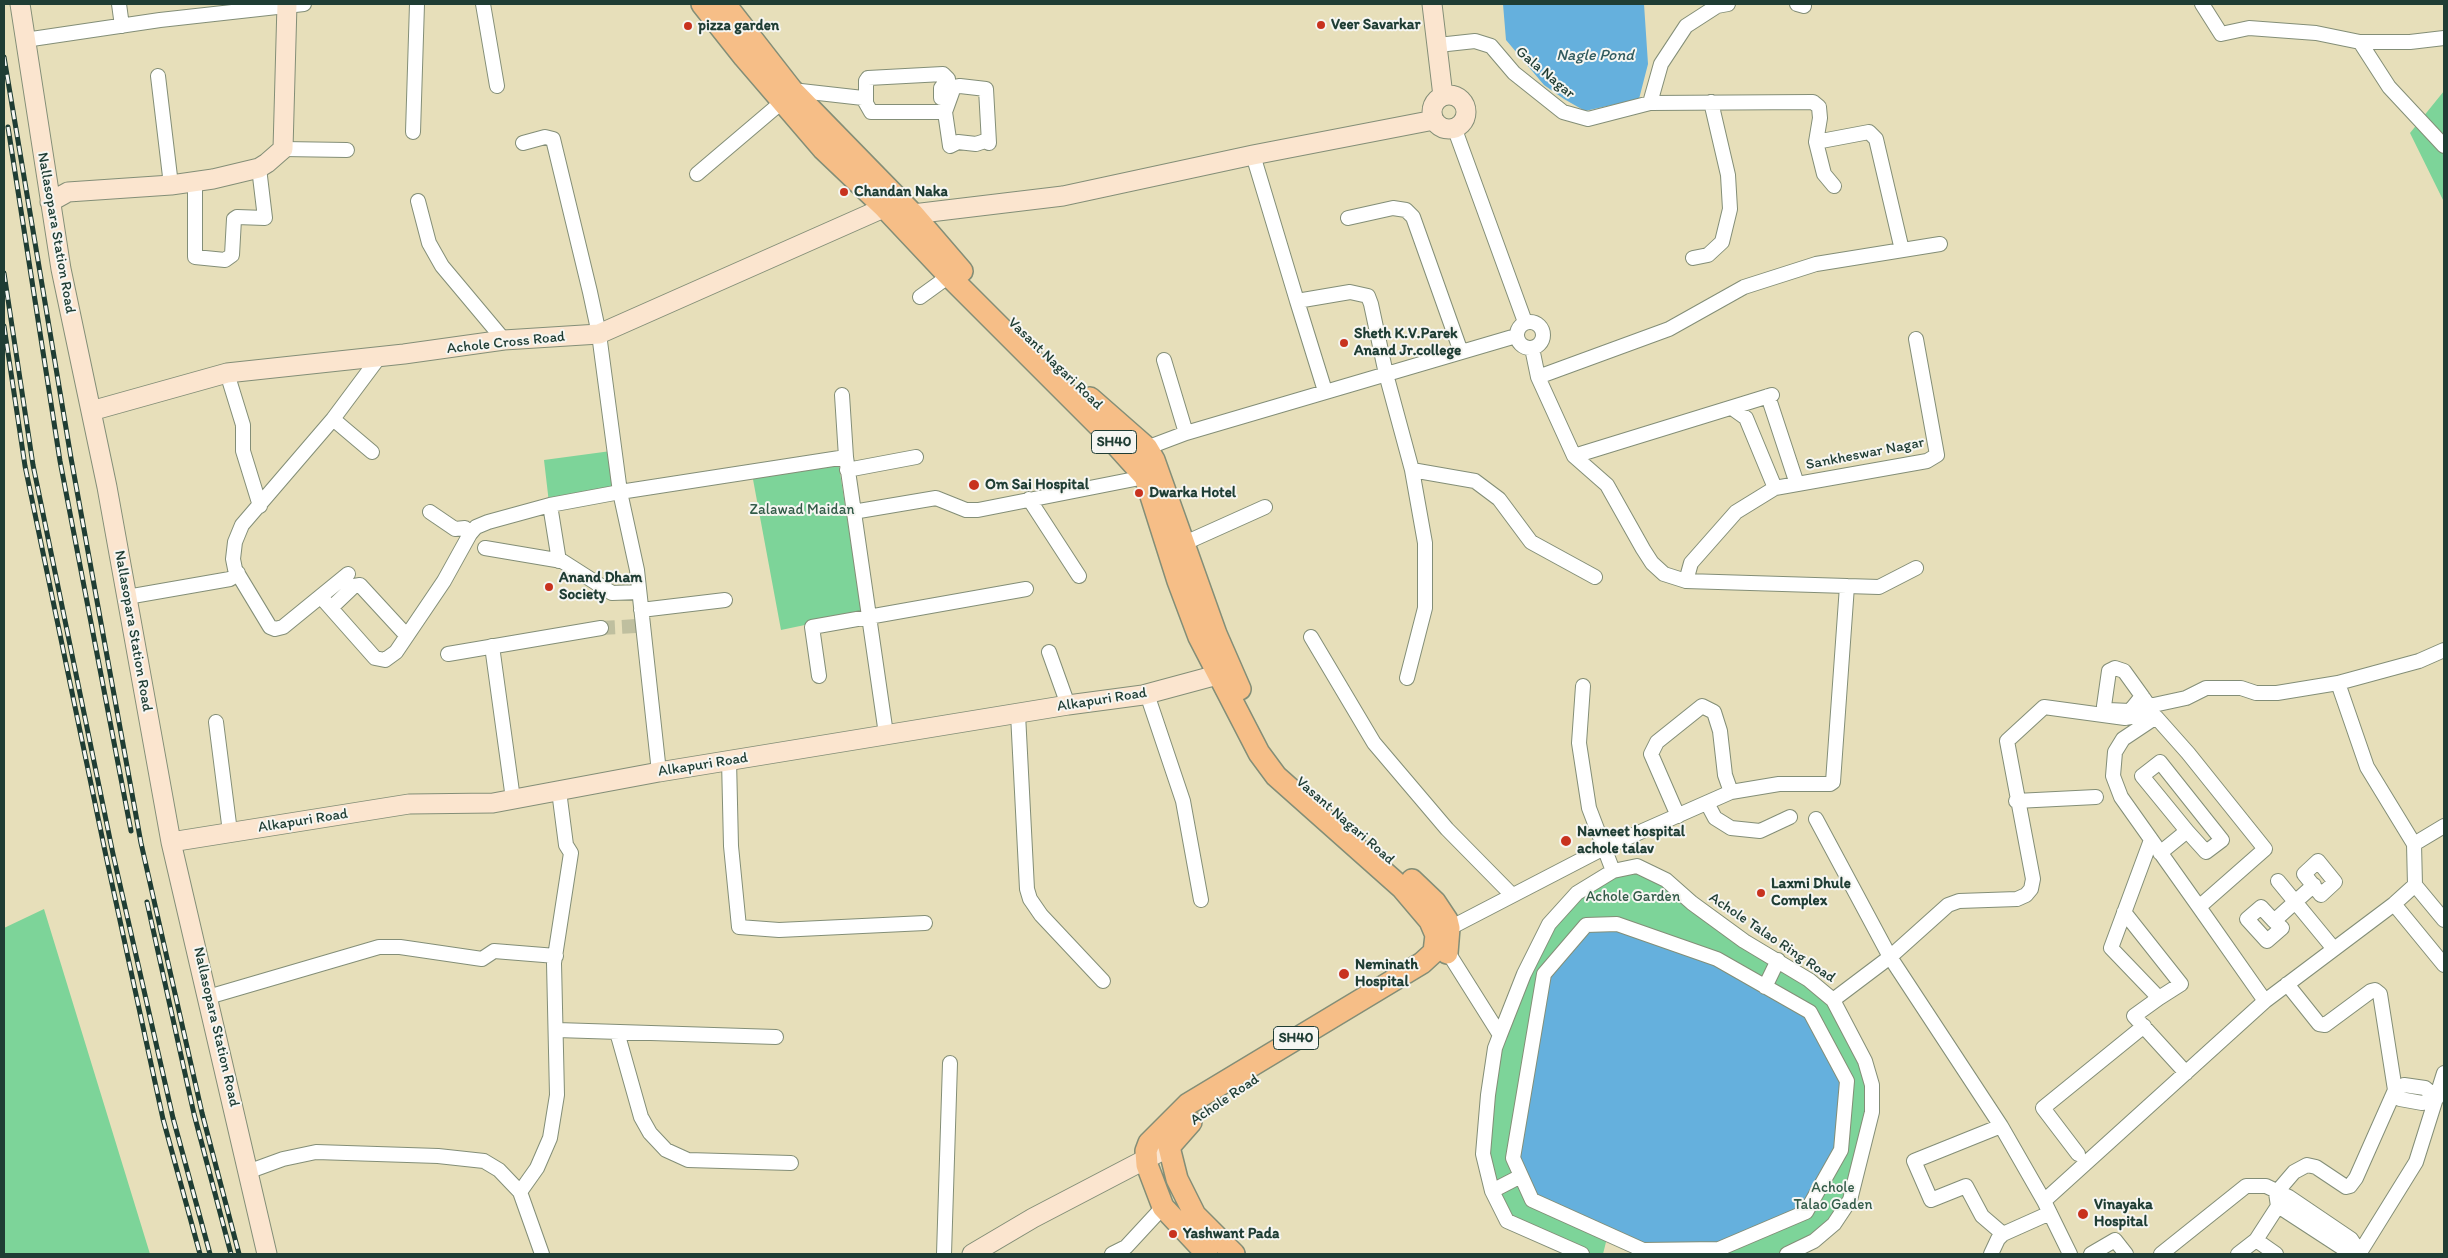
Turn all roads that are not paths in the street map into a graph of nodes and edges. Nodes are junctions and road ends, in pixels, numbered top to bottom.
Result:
1 (20, 4) edge
2 (119, 4) edge
3 (417, 4) edge
4 (483, 4) edge
5 (702, 4) edge
6 (725, 4) edge
7 (1432, 4) edge
8 (1728, 4) edge
9 (2202, 4) edge
10 (293, 5) edge
11 (122, 26) junction
12 (2444, 38) edge
13 (25, 40) junction
14 (2360, 42) junction
15 (1438, 45) junction
16 (158, 76) dead end
17 (497, 86) dead end
18 (787, 95) junction
19 (1443, 96) junction
20 (941, 98) dead end
21 (866, 101) junction
22 (1711, 102) junction
23 (1650, 103) junction
24 (945, 112) junction
25 (1434, 120) junction
26 (1454, 127) junction
27 (413, 132) dead end
28 (1816, 142) junction
29 (523, 143) dead end
30 (2444, 146) edge
31 (283, 148) junction
32 (347, 150) dead end
33 (1253, 154) junction
34 (259, 168) junction
35 (697, 174) dead end
36 (195, 181) junction
37 (171, 184) junction
38 (1834, 186) dead end
39 (418, 201) dead end
40 (50, 202) junction
41 (898, 211) junction
42 (1348, 218) dead end
43 (1940, 244) dead end
44 (1902, 250) junction
45 (1694, 258) dead end
46 (948, 276) junction
47 (920, 297) dead end
48 (1298, 302) junction
49 (1525, 322) junction
50 (598, 334) junction
51 (1516, 336) junction
52 (1916, 339) dead end
53 (504, 340) junction
54 (1532, 348) junction
55 (1461, 352) junction
56 (380, 356) junction
57 (1164, 360) dead end
58 (227, 374) junction
59 (1386, 374) junction
60 (1538, 377) junction
61 (1325, 392) junction
62 (842, 395) dead end
63 (1732, 408) junction
64 (91, 411) junction
65 (333, 419) junction
66 (1186, 433) junction
67 (1147, 448) junction
68 (372, 452) dead end
69 (1127, 456) junction
70 (1574, 456) junction
71 (916, 457) dead end
72 (847, 463) junction
73 (1790, 465) junction
74 (1412, 470) junction
75 (1768, 472) junction
76 (1145, 477) junction
77 (1797, 484) junction
78 (1775, 488) junction
79 (620, 492) junction
80 (1029, 499) junction
81 (550, 505) junction
82 (260, 506) junction
83 (1265, 507) dead end
84 (430, 512) dead end
85 (853, 512) junction
86 (470, 534) junction
87 (1176, 547) junction
88 (485, 548) dead end
89 (559, 561) junction
90 (1916, 568) dead end
91 (238, 573) junction
92 (348, 574) dead end
93 (1079, 576) dead end
94 (1596, 577) dead end
95 (1686, 581) junction
96 (1847, 586) junction
97 (1026, 589) dead end
98 (639, 592) junction
99 (127, 597) junction
100 (321, 597) junction
101 (725, 600) dead end
102 (330, 608) junction
103 (641, 610) junction
104 (868, 616) junction
105 (601, 628) tunnel mouth
106 (407, 636) junction
107 (1310, 637) dead end
108 (492, 646) junction
109 (2444, 650) edge
110 (1049, 652) dead end
111 (448, 654) dead end
112 (1225, 673) junction
113 (819, 676) dead end
114 (1407, 678) dead end
115 (2338, 683) junction
116 (1583, 686) dead end
117 (1147, 694) junction
118 (1068, 704) junction
119 (1018, 714) junction
120 (216, 722) dead end
121 (886, 734) junction
122 (729, 760) junction
123 (659, 772) junction
124 (558, 791) junction
125 (1731, 792) junction
126 (2096, 797) dead end
127 (514, 800) junction
128 (2016, 801) junction
129 (1707, 803) junction
130 (1678, 816) junction
131 (1790, 818) dead end
132 (1816, 819) dead end
133 (2444, 826) edge
134 (230, 832) junction
135 (2186, 832) junction
136 (2152, 840) junction
137 (172, 842) junction
138 (2414, 844) junction
139 (1604, 848) junction
140 (2160, 852) junction
141 (1613, 871) junction
142 (2278, 881) dead end
143 (2314, 885) dead end
144 (2415, 885) junction
145 (1512, 895) junction
146 (1201, 900) dead end
147 (2296, 903) junction
148 (2394, 904) junction
149 (2199, 907) junction
150 (2124, 912) junction
151 (2444, 920) edge
152 (2274, 921) dead end
153 (925, 923) dead end
154 (1445, 938) junction
155 (2334, 950) junction
156 (556, 956) junction
157 (1890, 958) junction
158 (1778, 960) junction
159 (2444, 965) edge
160 (1103, 981) dead end
161 (2287, 984) junction
162 (1765, 987) junction
163 (208, 997) junction
164 (2159, 998) junction
165 (1833, 1000) junction
166 (2265, 1001) junction
167 (2144, 1026) junction
168 (557, 1030) junction
169 (617, 1032) junction
170 (1500, 1035) junction
171 (776, 1037) dead end
172 (950, 1063) dead end
173 (2186, 1073) junction
174 (2444, 1073) edge
175 (2395, 1090) junction
176 (2436, 1098) junction
177 (2001, 1126) junction
178 (1155, 1150) junction
179 (2078, 1154) dead end
180 (792, 1163) dead end
181 (250, 1171) junction
182 (1521, 1176) junction
183 (1492, 1191) junction
184 (520, 1192) junction
185 (2277, 1200) junction
186 (1163, 1207) junction
187 (2047, 1207) junction
188 (2003, 1234) junction
189 (2256, 1240) junction
190 (2339, 1250) edge
191 (982, 1251) edge
192 (1119, 1253) edge
193 (268, 1254) edge
194 (542, 1254) edge
195 (944, 1254) edge
196 (1207, 1254) edge
197 (1234, 1254) edge
198 (1582, 1254) edge
199 (1787, 1254) edge
200 (1992, 1254) edge
201 (2070, 1254) edge
202 (2091, 1254) edge
203 (2126, 1254) edge
204 (2161, 1254) edge
205 (2238, 1254) edge
206 (2276, 1254) edge
207 (2360, 1254) edge

1 - 13 street, Nallasopara Station Road
2 - 11 street
3 - 27 street
4 - 17 street
5 - 18 main road, Vasant Nagari Road / SH40
6 - 18 main road, Vasant Nagari Road / SH40
7 - 15 street
8 - 23 street
9 - 14 street
10 - 11 street
10 - 31 street
11 - 13 street
12 - 14 street
13 - 40 street, Nallasopara Station Road
14 - 30 street
15 - 19 street
15 - 23 street, Gala Nagar
16 - 37 street
18 - 21 street
18 - 35 street
18 - 41 main road, Vasant Nagari Road / SH40
19 - 25 street
19 - 26 street
20 - 21 street
21 - 24 street
22 - 23 street, Gala Nagar
22 - 28 street, Gala Nagar
22 - 45 street
24 - 24 street
25 - 26 street
25 - 33 street, Achole Cross Road
26 - 49 street
28 - 38 street
28 - 44 street
29 - 50 street
31 - 32 street
31 - 34 street
33 - 41 street, Achole Cross Road
33 - 48 street
34 - 36 street
34 - 36 street
36 - 37 street
37 - 40 street
39 - 53 street
40 - 64 street, Nallasopara Station Road
41 - 46 main road, Vasant Nagari Road / SH40
41 - 50 street, Achole Cross Road
41 - 67 main road, Vasant Nagari Road / SH40
42 - 55 street
43 - 44 street
44 - 60 street
46 - 47 street
46 - 69 main road, Vasant Nagari Road / SH40
48 - 59 street
48 - 61 street
49 - 51 street
49 - 54 street
50 - 53 street, Achole Cross Road
50 - 79 street
51 - 54 street
51 - 55 street
52 - 77 street, Sankheswar Nagar
53 - 56 street, Achole Cross Road
54 - 60 street
55 - 59 street
56 - 58 street, Achole Cross Road
56 - 65 street
57 - 66 street
58 - 64 street, Achole Cross Road
58 - 82 street
59 - 61 street
59 - 74 street
60 - 70 street
61 - 66 street
62 - 72 street
63 - 70 street
63 - 73 street
63 - 75 street
64 - 99 street, Nallasopara Station Road
65 - 68 street
65 - 82 street
66 - 67 street
67 - 69 street
67 - 87 main road, Vasant Nagari Road / SH40
69 - 76 main road, Vasant Nagari Road / SH40
70 - 95 street
71 - 72 street
72 - 79 street
72 - 85 street
73 - 75 street
73 - 77 street
74 - 94 street
74 - 114 street
75 - 78 street
76 - 80 street
76 - 87 main road, Vasant Nagari Road / SH40
77 - 78 street, Sankheswar Nagar
78 - 95 street
79 - 81 street
79 - 98 street
80 - 85 street
80 - 93 street
81 - 86 street
81 - 89 street
82 - 91 street
83 - 87 street
84 - 86 street
85 - 104 street
86 - 106 street
87 - 112 main road, Vasant Nagari Road / SH40
88 - 89 street
89 - 98 street
90 - 96 street
91 - 99 street
91 - 100 street
92 - 100 street
95 - 96 street
96 - 125 street
97 - 104 street
98 - 103 street
99 - 137 street, Nallasopara Station Road
100 - 102 street
101 - 103 street
102 - 106 street
102 - 106 street
103 - 123 street
104 - 113 street
104 - 121 street
105 - 108 street
107 - 145 street
108 - 111 street
108 - 127 street
109 - 115 street
110 - 118 street
112 - 117 street, Alkapuri Road
112 - 154 main road, Vasant Nagari Road / SH40
115 - 128 street
115 - 138 street
116 - 139 street
117 - 118 street, Alkapuri Road
117 - 146 street
118 - 119 street, Alkapuri Road
119 - 121 street, Alkapuri Road
119 - 160 street
120 - 134 street
121 - 122 street, Alkapuri Road
122 - 123 street, Alkapuri Road
122 - 153 street
123 - 124 street, Alkapuri Road
124 - 127 street, Alkapuri Road
124 - 156 street
125 - 129 street
125 - 130 street
126 - 128 street
127 - 134 street, Alkapuri Road
128 - 157 street
129 - 130 street
129 - 131 street
130 - 139 street
132 - 157 street
133 - 138 street
134 - 137 street, Alkapuri Road
135 - 135 street
135 - 140 street
136 - 140 street
136 - 149 street
136 - 150 street
137 - 163 street, Nallasopara Station Road
138 - 144 street
139 - 141 street
139 - 145 street
140 - 149 street
141 - 158 street, Achole Talao Ring Road
141 - 170 street, Achole Talao Ring Road
142 - 147 street
143 - 147 street
144 - 148 street
144 - 151 street
145 - 154 street
147 - 152 street
147 - 155 street
148 - 155 street
148 - 159 street
149 - 166 street
150 - 164 street
150 - 164 street
154 - 170 street
154 - 178 main road, Achole Road / SH40
155 - 161 street
156 - 163 street
156 - 168 street
157 - 165 street
157 - 177 street
158 - 162 street
158 - 165 street, Achole Talao Ring Road
161 - 166 street
161 - 175 street
162 - 182 street
162 - 182 street
163 - 181 street, Nallasopara Station Road
164 - 167 street
165 - 199 street, Achole Talao Ring Road
166 - 173 street
167 - 173 street
167 - 179 street
168 - 169 street
168 - 184 street
169 - 171 street
169 - 180 street
170 - 183 street, Achole Talao Ring Road
172 - 195 street
173 - 187 street
174 - 176 street
175 - 176 street
175 - 185 street
176 - 207 street
177 - 187 street
177 - 188 street
178 - 186 main road
178 - 191 street, Achole Road
178 - 197 main road
181 - 184 street
181 - 193 street, Nallasopara Station Road
182 - 183 street
183 - 198 street, Achole Talao Ring Road
184 - 194 street
185 - 189 street
185 - 190 street
185 - 204 street
185 - 207 street
186 - 192 street
186 - 196 main road
187 - 188 street
187 - 201 street
188 - 200 street
189 - 205 street
189 - 206 street
190 - 207 street
202 - 203 street

